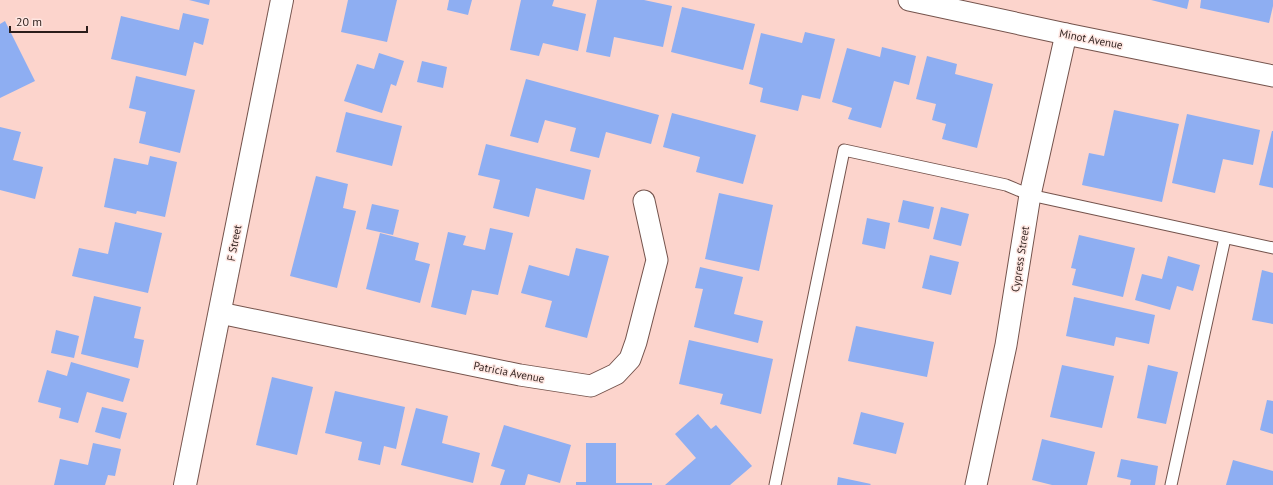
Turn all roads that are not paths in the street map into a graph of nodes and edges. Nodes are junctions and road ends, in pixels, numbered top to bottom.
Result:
1 (282, 0) edge
2 (909, 0) edge
3 (1066, 34) junction
4 (1273, 76) edge
5 (1030, 195) junction
6 (644, 201) dead end
7 (1225, 238) junction
8 (1273, 248) edge
9 (220, 313) junction
10 (185, 485) edge
11 (775, 485) edge
12 (976, 485) edge
13 (1171, 485) edge

1 - 9 main road, F Street
2 - 3 street, Minot Avenue
3 - 4 street, Minot Avenue
3 - 5 street, Cypress Street
5 - 7 lane
5 - 11 lane
5 - 12 street, Cypress Street
6 - 9 street, Patricia Avenue
7 - 8 lane
7 - 13 lane
9 - 10 main road, F Street

